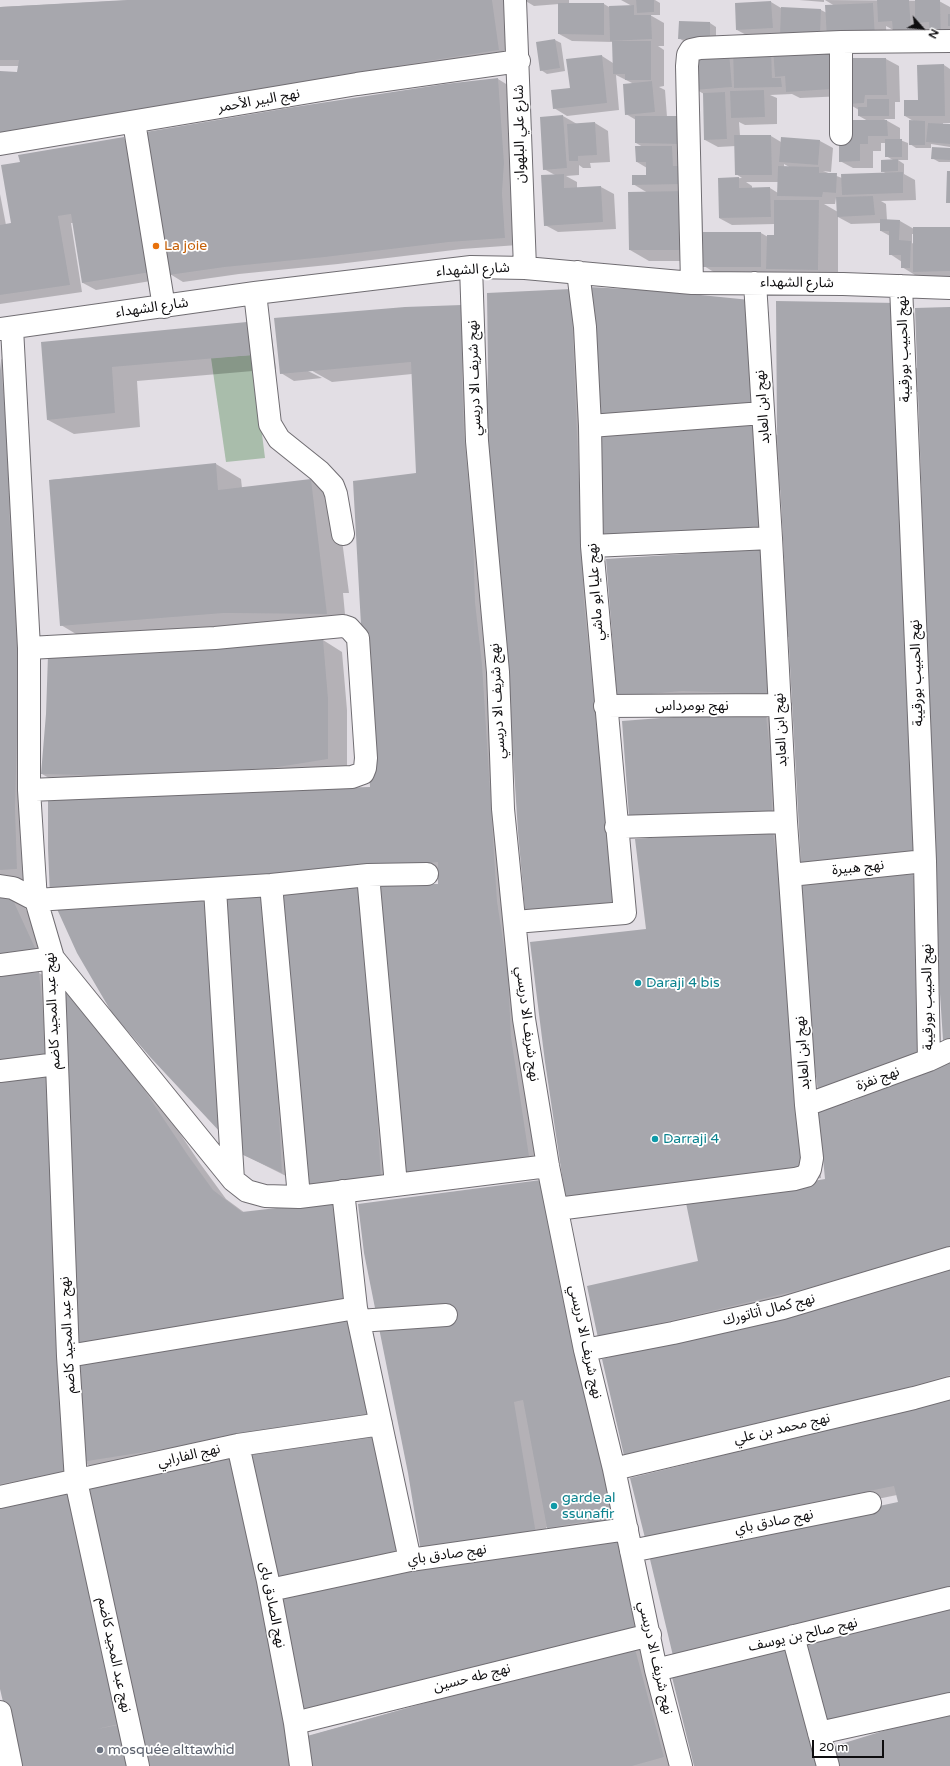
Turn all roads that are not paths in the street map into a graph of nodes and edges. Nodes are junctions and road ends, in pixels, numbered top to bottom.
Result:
1 (515, 0) edge
2 (950, 41) edge
3 (841, 42) junction
4 (519, 61) junction
5 (134, 122) junction
6 (841, 134) dead end
7 (0, 144) edge
8 (471, 267) junction
9 (525, 268) junction
10 (578, 272) junction
11 (692, 282) junction
12 (756, 283) junction
13 (901, 286) junction
14 (950, 288) edge
15 (255, 293) junction
16 (164, 307) junction
17 (6, 328) edge
18 (763, 413) junction
19 (590, 426) junction
20 (343, 534) dead end
21 (772, 538) junction
22 (592, 546) junction
23 (30, 648) junction
24 (780, 705) junction
25 (605, 706) junction
26 (29, 790) junction
27 (786, 822) junction
28 (616, 827) junction
29 (925, 861) junction
30 (427, 874) dead end
31 (368, 875) junction
32 (790, 875) junction
33 (271, 885) junction
34 (0, 886) edge
35 (215, 889) junction
36 (36, 900) junction
37 (515, 922) junction
38 (53, 958) junction
39 (0, 965) edge
40 (950, 1050) edge
41 (929, 1060) junction
42 (57, 1064) junction
43 (0, 1071) edge
44 (806, 1105) junction
45 (548, 1166) junction
46 (233, 1180) junction
47 (396, 1185) junction
48 (343, 1192) junction
49 (299, 1197) junction
50 (557, 1209) junction
51 (950, 1258) edge
52 (358, 1315) junction
53 (446, 1315) dead end
54 (585, 1350) junction
55 (68, 1356) junction
56 (950, 1388) edge
57 (381, 1424) junction
58 (238, 1445) junction
59 (614, 1469) junction
60 (76, 1481) junction
61 (0, 1497) edge
62 (870, 1503) dead end
63 (627, 1530) junction
64 (631, 1551) junction
65 (410, 1560) junction
66 (270, 1590) junction
67 (950, 1598) edge
68 (650, 1635) junction
69 (793, 1636) junction
70 (656, 1670) junction
71 (950, 1704) edge
72 (0, 1712) edge
73 (295, 1723) junction
74 (819, 1733) junction
75 (11, 1766) edge
76 (138, 1766) edge
77 (301, 1766) edge
78 (681, 1766) edge
79 (828, 1766) edge

1 - 4 street, شارع علي البلهوان
2 - 3 street
3 - 6 street
3 - 11 street
4 - 5 street, نهج البير الأحمر
4 - 9 street, شارع علي البلهوان
5 - 7 street, نهج البير الأحمر
5 - 16 street
8 - 9 street, شارع الشهداء
8 - 15 street, شارع الشهداء
8 - 37 street, نهج شريف الا دريسي
9 - 10 street, شارع الشهداء
10 - 11 street, شارع الشهداء
10 - 19 street, نهج عليا ابو ماشي
11 - 12 street, شارع الشهداء
12 - 13 street, شارع الشهداء
12 - 18 street, نهج ابن العابد
13 - 14 street, شارع الشهداء
13 - 29 street, نهج الحبيب بورقيبة
15 - 16 street, شارع الشهداء
15 - 20 street
16 - 17 street, شارع الشهداء
17 - 23 street, نهج عبد المجيد كاضم
18 - 19 street
18 - 21 street, نهج ابن العابد
19 - 22 street, نهج عليا ابو ماشي
21 - 22 street
21 - 24 street, نهج ابن العابد
22 - 25 street, نهج عليا ابو ماشي
23 - 26 street, نهج عبد المجيد كاضم
23 - 26 street
24 - 25 street, نهج بومرداس
24 - 27 street, نهج ابن العابد
25 - 28 street, نهج عليا ابو ماشي
26 - 36 street, نهج عبد المجيد كاضم
27 - 28 street
27 - 32 street, نهج ابن العابد
28 - 37 street, نهج عليا ابو ماشي
29 - 32 street, نهج هبيرة
29 - 41 street, نهج الحبيب بورقيبة
30 - 31 street
31 - 33 street
31 - 47 street
32 - 44 street, نهج ابن العابد
33 - 35 street
33 - 49 street
34 - 36 street
35 - 36 street
35 - 46 street
36 - 38 street, نهج عبد المجيد كاضم
37 - 45 street, نهج شريف الا دريسي
38 - 39 street
38 - 42 street, نهج عبد المجيد كاضم
38 - 46 street
40 - 41 street, نهج نفزة
41 - 44 street, نهج نفزة
42 - 43 street
42 - 55 street, نهج عبد المجيد كاضم
44 - 50 street, نهج ابن العابد
45 - 47 street
45 - 50 street, نهج شريف الا دريسي
46 - 49 street
47 - 48 street
48 - 49 street
48 - 52 street
50 - 54 street, نهج شريف الا دريسي
51 - 54 street, نهج كمال أتاتورك
52 - 53 street
52 - 55 street
52 - 57 street
54 - 59 street, نهج شريف الا دريسي
55 - 60 street, نهج عبد المجيد كاضم
56 - 59 street, نهج محمد بن علي
57 - 58 street, نهج الفارابي
57 - 65 street
58 - 60 street, نهج الفارابي
58 - 66 street, نهج الصادق باى
59 - 63 street, نهج شريف الا دريسي
60 - 61 street, نهج الفارابي
60 - 76 street, نهج عبد المجيد كاضم
62 - 64 street, نهج صادق باي
63 - 64 street, نهج شريف الا دريسي
63 - 65 street, نهج صادق باي
64 - 68 street, نهج شريف الا دريسي
65 - 66 street, نهج صادق باي
66 - 73 street, نهج الصادق باى
67 - 69 street, نهج صالح بن يوسف
68 - 70 street, نهج شريف الا دريسي
68 - 73 street, نهج طه حسين
69 - 70 street, نهج صالح بن يوسف
69 - 74 street
70 - 78 street, نهج شريف الا دريسي
71 - 74 street
72 - 75 street
73 - 77 street, نهج الصادق باى
74 - 79 street

